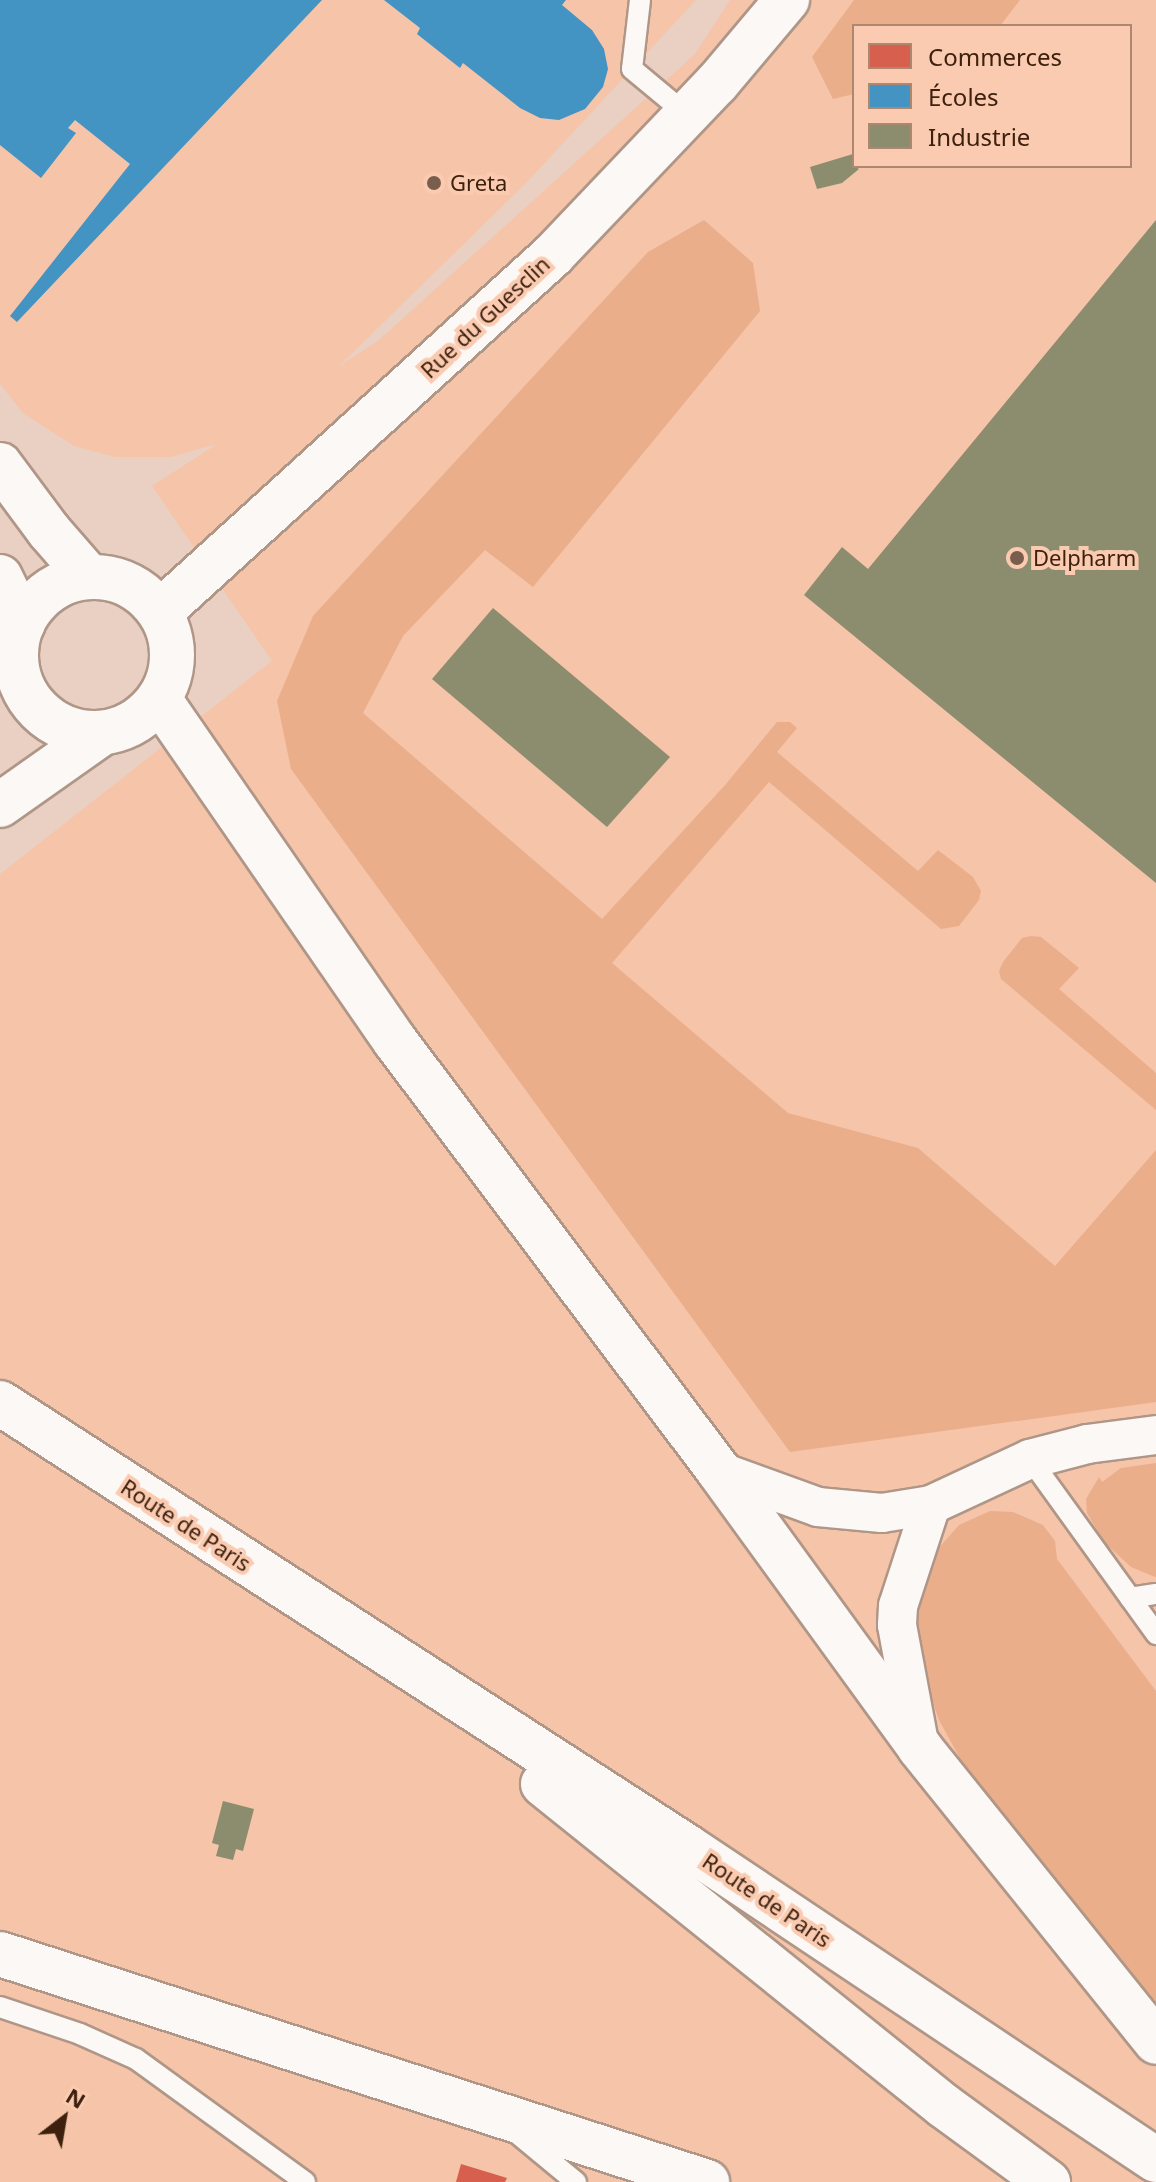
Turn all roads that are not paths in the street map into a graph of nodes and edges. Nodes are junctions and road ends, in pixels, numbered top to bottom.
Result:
1 (640, 0) edge
2 (787, 0) edge
3 (685, 113) junction
4 (0, 465) edge
5 (0, 577) edge
6 (89, 577) junction
7 (160, 612) junction
8 (23, 624) junction
9 (9, 684) edge
10 (159, 699) junction
11 (102, 733) junction
12 (0, 805) edge
13 (0, 1403) edge
14 (1156, 1435) edge
15 (1030, 1459) junction
16 (719, 1471) junction
17 (931, 1505) junction
18 (1156, 1594) edge
19 (1130, 1598) junction
20 (1156, 1634) edge
21 (373, 1647) junction
22 (920, 1748) junction
23 (0, 1954) edge
24 (0, 2007) edge
25 (1156, 2042) edge
26 (491, 2112) junction
27 (1156, 2160) edge
28 (305, 2182) edge
29 (576, 2182) edge
30 (707, 2182) edge
31 (1048, 2182) edge

1 - 3 lane
2 - 3 main road, Rue du Guesclin
3 - 7 main road, Rue du Guesclin
4 - 6 main road
5 - 8 main road
6 - 7 main road
6 - 8 main road
7 - 10 main road
8 - 9 main road
9 - 11 main road
10 - 11 main road
10 - 16 main road
11 - 12 main road
13 - 21 main road, Route de Paris
14 - 15 street
15 - 17 street
15 - 19 lane
16 - 17 street
16 - 22 main road
17 - 22 street
18 - 19 lane
19 - 20 lane
21 - 27 main road, Route de Paris
21 - 31 main road, Route de Paris
22 - 25 main road
23 - 26 main road
24 - 28 lane
26 - 29 lane
26 - 30 main road

